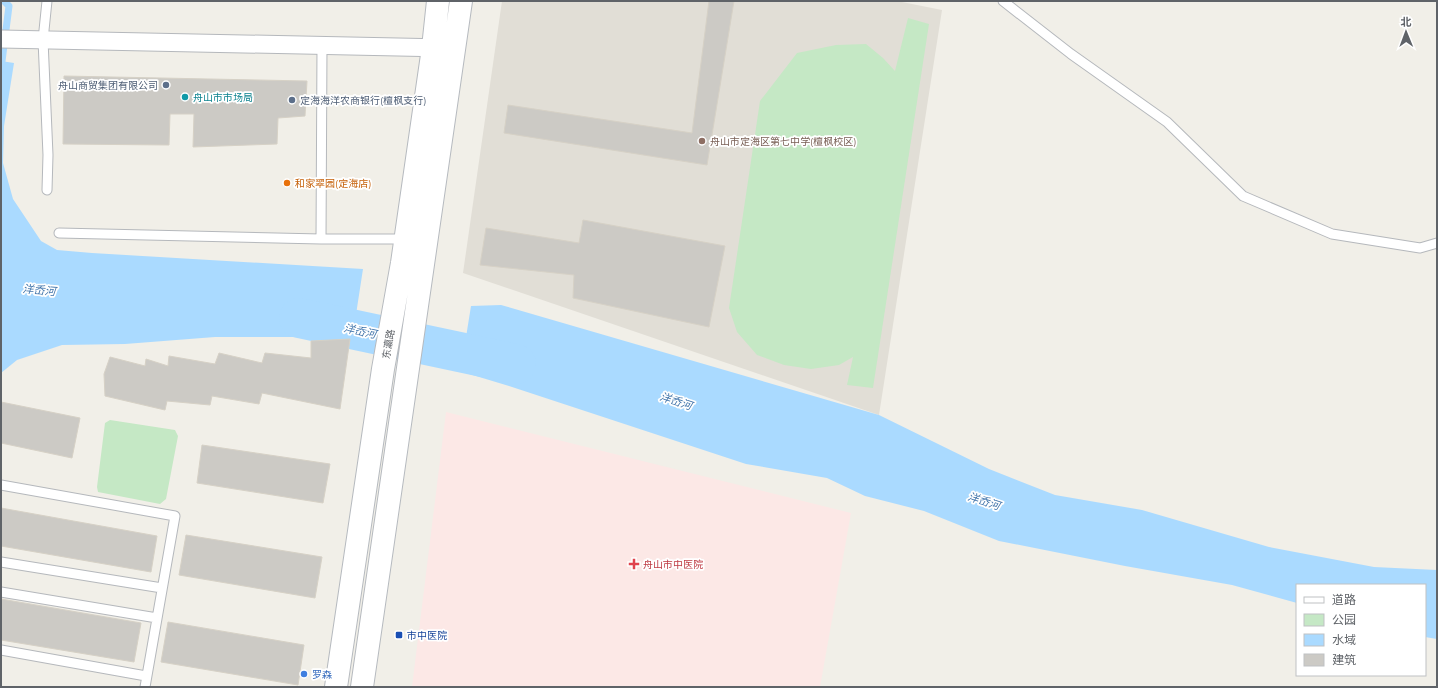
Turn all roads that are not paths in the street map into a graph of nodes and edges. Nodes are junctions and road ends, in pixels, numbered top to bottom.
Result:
1 (47, 1) edge
2 (438, 1) edge
3 (461, 1) edge
4 (1003, 1) edge
5 (1, 39) edge
6 (43, 40) junction
7 (322, 46) junction
8 (443, 48) junction
9 (47, 190) dead end
10 (58, 233) dead end
11 (321, 239) junction
12 (406, 239) junction
13 (1437, 243) edge
14 (412, 265) junction
15 (1, 485) edge
16 (1, 562) edge
17 (162, 588) junction
18 (1, 592) edge
19 (157, 618) junction
20 (1, 650) edge
21 (146, 676) junction
22 (144, 687) edge
23 (336, 687) edge
24 (362, 687) edge

1 - 6 lane
2 - 8 main road, 东瀛路
3 - 8 main road, 东瀛路
4 - 13 lane
5 - 6 street
6 - 7 street
6 - 9 lane
7 - 8 street
7 - 11 lane
8 - 12 main road, 东瀛路
8 - 14 main road, 东瀛路
10 - 11 lane
11 - 12 lane
12 - 14 main road, 东瀛路
14 - 23 main road, 东瀛路
14 - 24 main road, 东瀛路
15 - 17 lane
16 - 17 lane
17 - 19 lane
18 - 19 lane
19 - 21 lane
20 - 21 lane
21 - 22 lane

